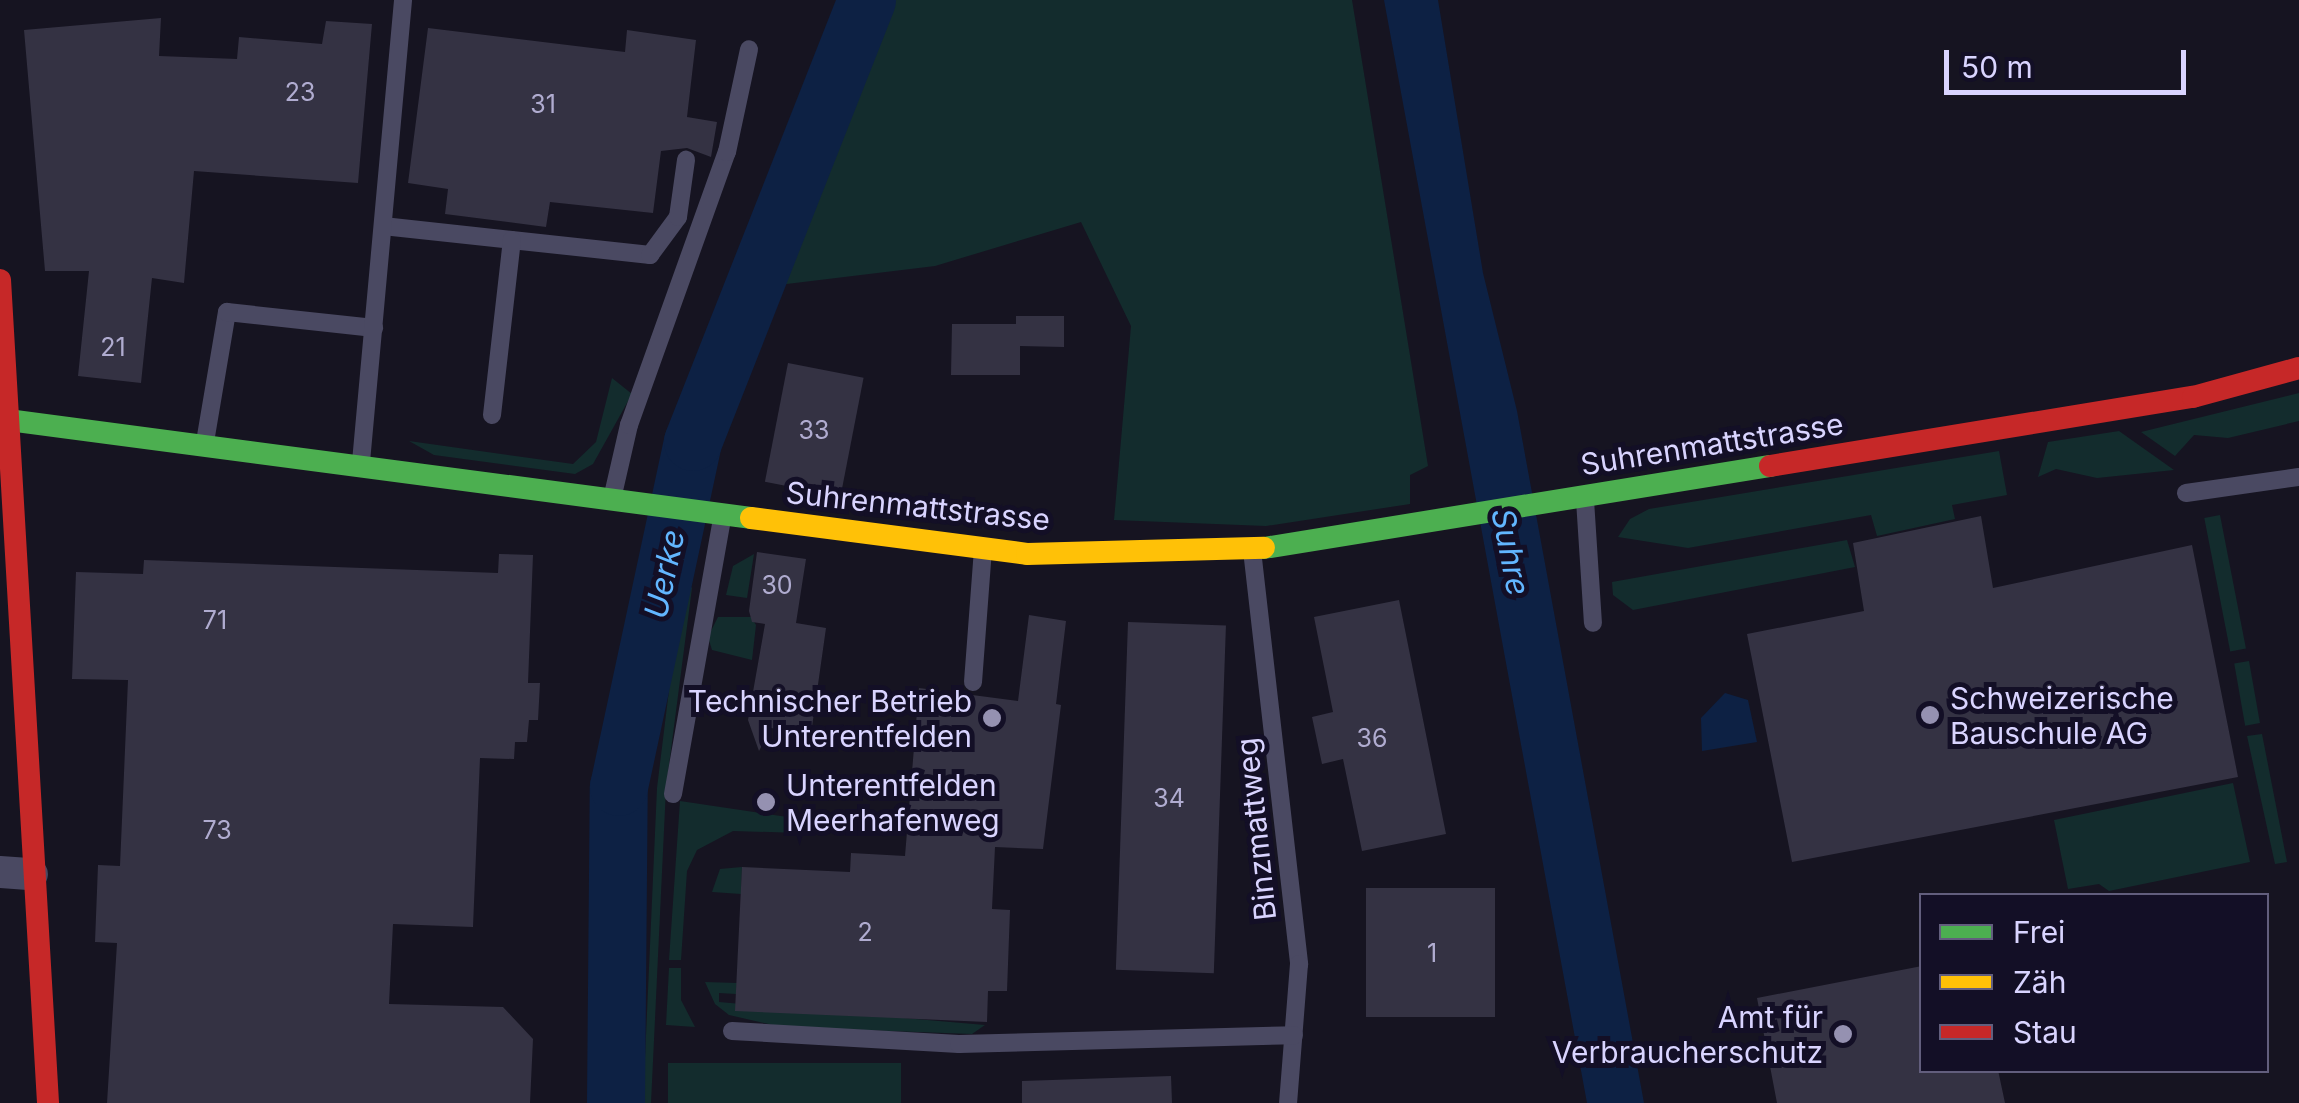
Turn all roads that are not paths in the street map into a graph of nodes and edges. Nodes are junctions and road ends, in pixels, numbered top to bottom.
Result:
1 (404, 0) edge
2 (749, 50) dead end
3 (686, 160) dead end
4 (382, 226) junction
5 (512, 240) junction
6 (0, 280) edge
7 (374, 328) junction
8 (2299, 368) edge
9 (492, 415) dead end
10 (4, 420) edge
11 (204, 442) junction
12 (361, 462) junction
13 (2299, 476) edge
14 (2186, 493) dead end
15 (1584, 494) junction
16 (618, 501) junction
17 (715, 513) junction
18 (983, 548) junction
19 (1252, 550) junction
20 (1593, 623) dead end
21 (973, 682) dead end
22 (673, 794) dead end
23 (16, 873) edge
24 (732, 1031) dead end
25 (1294, 1035) junction
26 (48, 1103) edge
27 (1288, 1103) edge

1 - 4 lane
2 - 16 lane
3 - 5 lane
4 - 5 lane
4 - 7 lane
5 - 9 lane
6 - 10 street
7 - 11 lane
7 - 12 lane
8 - 15 street, Suhrenmattstrasse
10 - 11 street, Suhrenmattstrasse
10 - 23 street
11 - 12 street, Suhrenmattstrasse
12 - 16 street, Suhrenmattstrasse
13 - 14 lane
15 - 19 street, Suhrenmattstrasse
15 - 20 lane
16 - 17 street, Suhrenmattstrasse
17 - 18 street, Suhrenmattstrasse
17 - 22 lane
18 - 19 street, Suhrenmattstrasse
18 - 21 lane
19 - 25 lane, Binzmattweg
23 - 26 street
24 - 25 lane
25 - 27 lane, Binzmattweg

